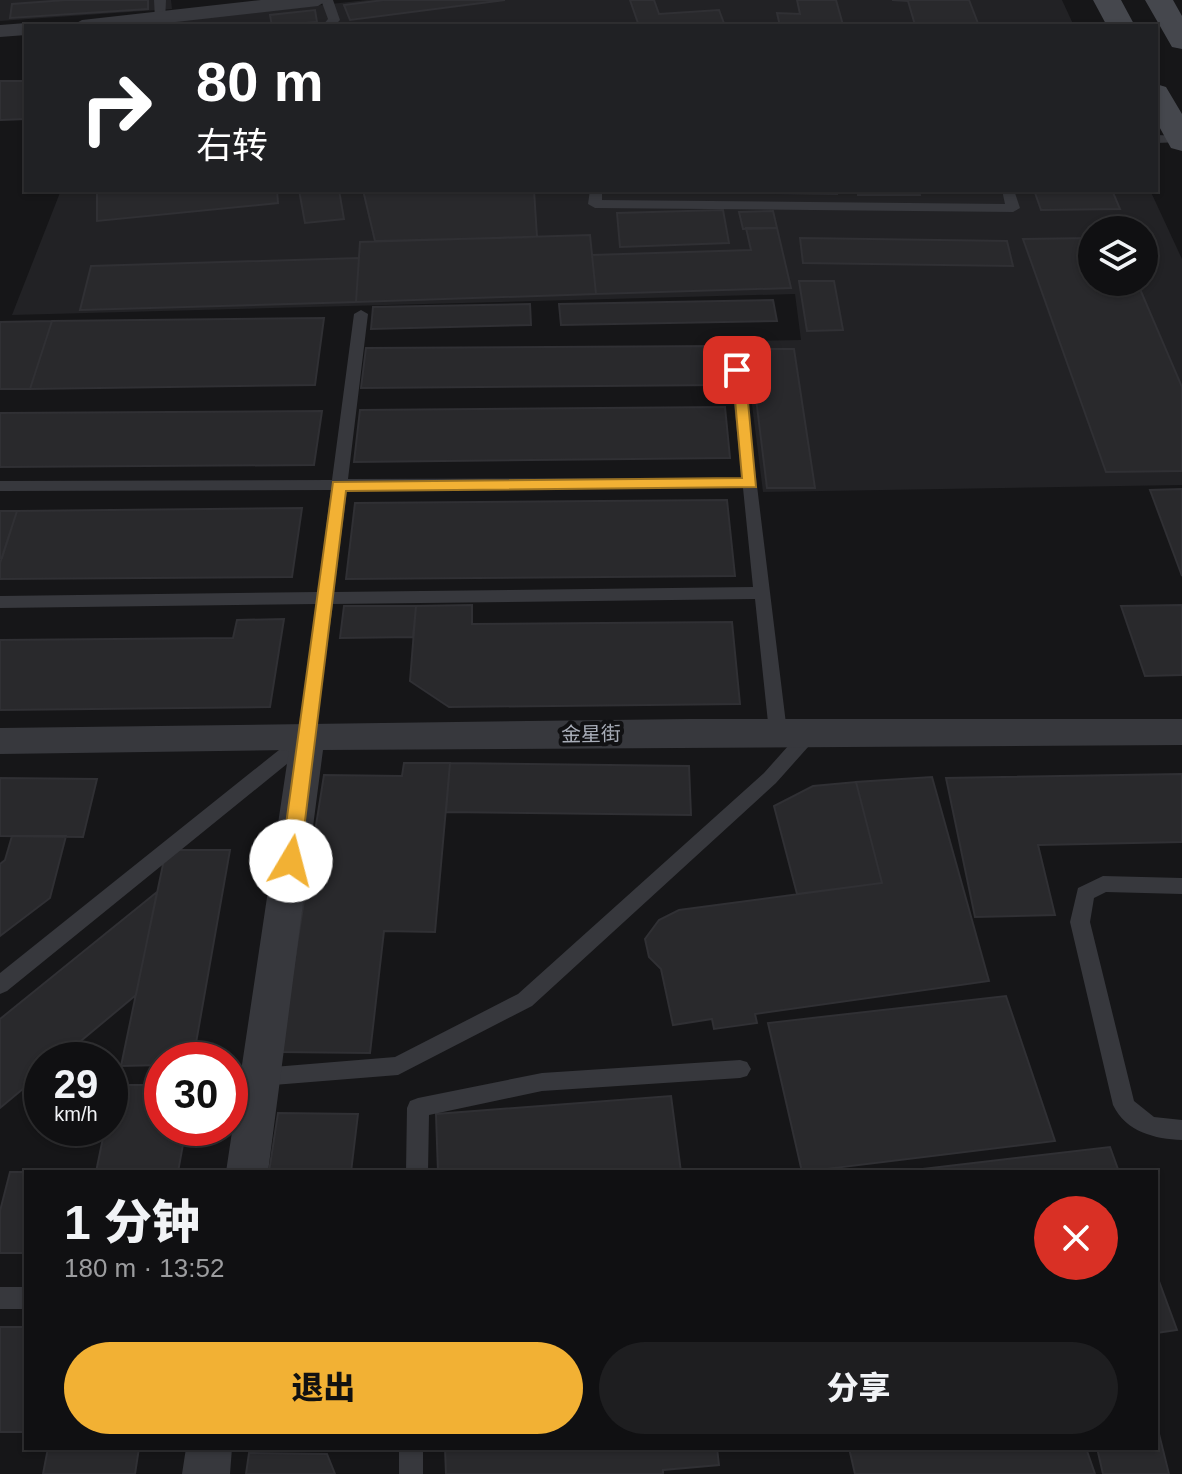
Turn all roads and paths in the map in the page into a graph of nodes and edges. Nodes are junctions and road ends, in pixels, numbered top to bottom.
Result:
1 (318, 0) edge
2 (327, 0) edge
3 (1107, 0) edge
4 (1159, 0) edge
5 (262, 3) edge
6 (161, 10) edge
7 (92, 24) edge
8 (330, 24) edge
9 (1120, 24) edge
10 (24, 29) edge
11 (0, 31) edge
12 (1182, 41) edge
13 (1158, 99) edge
14 (1173, 140) edge
15 (596, 192) edge
16 (1009, 192) edge
17 (361, 314) dead end
18 (734, 341) dead end
19 (750, 483) junction
20 (0, 486) edge
21 (339, 486) junction
22 (762, 593) junction
23 (325, 598) junction
24 (0, 602) edge
25 (794, 732) junction
26 (1182, 732) edge
27 (308, 737) junction
28 (0, 741) edge
29 (1182, 886) edge
30 (0, 985) edge
31 (740, 1069) dead end
32 (261, 1077) junction
33 (1182, 1130) edge
34 (247, 1170) edge
35 (417, 1170) edge
36 (0, 1298) edge
37 (24, 1298) edge
38 (209, 1450) edge
39 (411, 1450) edge
40 (206, 1474) edge
41 (411, 1474) edge

1 - 5 street
2 - 8 lane
3 - 9 main road
4 - 12 main road
5 - 6 street
6 - 7 street
10 - 11 street
13 - 14 main road
15 - 16 lane
17 - 21 lane
18 - 19 lane
19 - 21 lane
19 - 22 lane
20 - 21 lane
21 - 23 lane
22 - 23 lane
22 - 25 lane
23 - 24 lane
23 - 27 lane
25 - 26 street, 金星街
25 - 27 street, 金星街
25 - 32 lane
27 - 28 street, 金星街
27 - 30 lane
27 - 32 street
29 - 33 lane
31 - 35 lane
32 - 34 street
36 - 37 lane
38 - 40 street
39 - 41 lane

